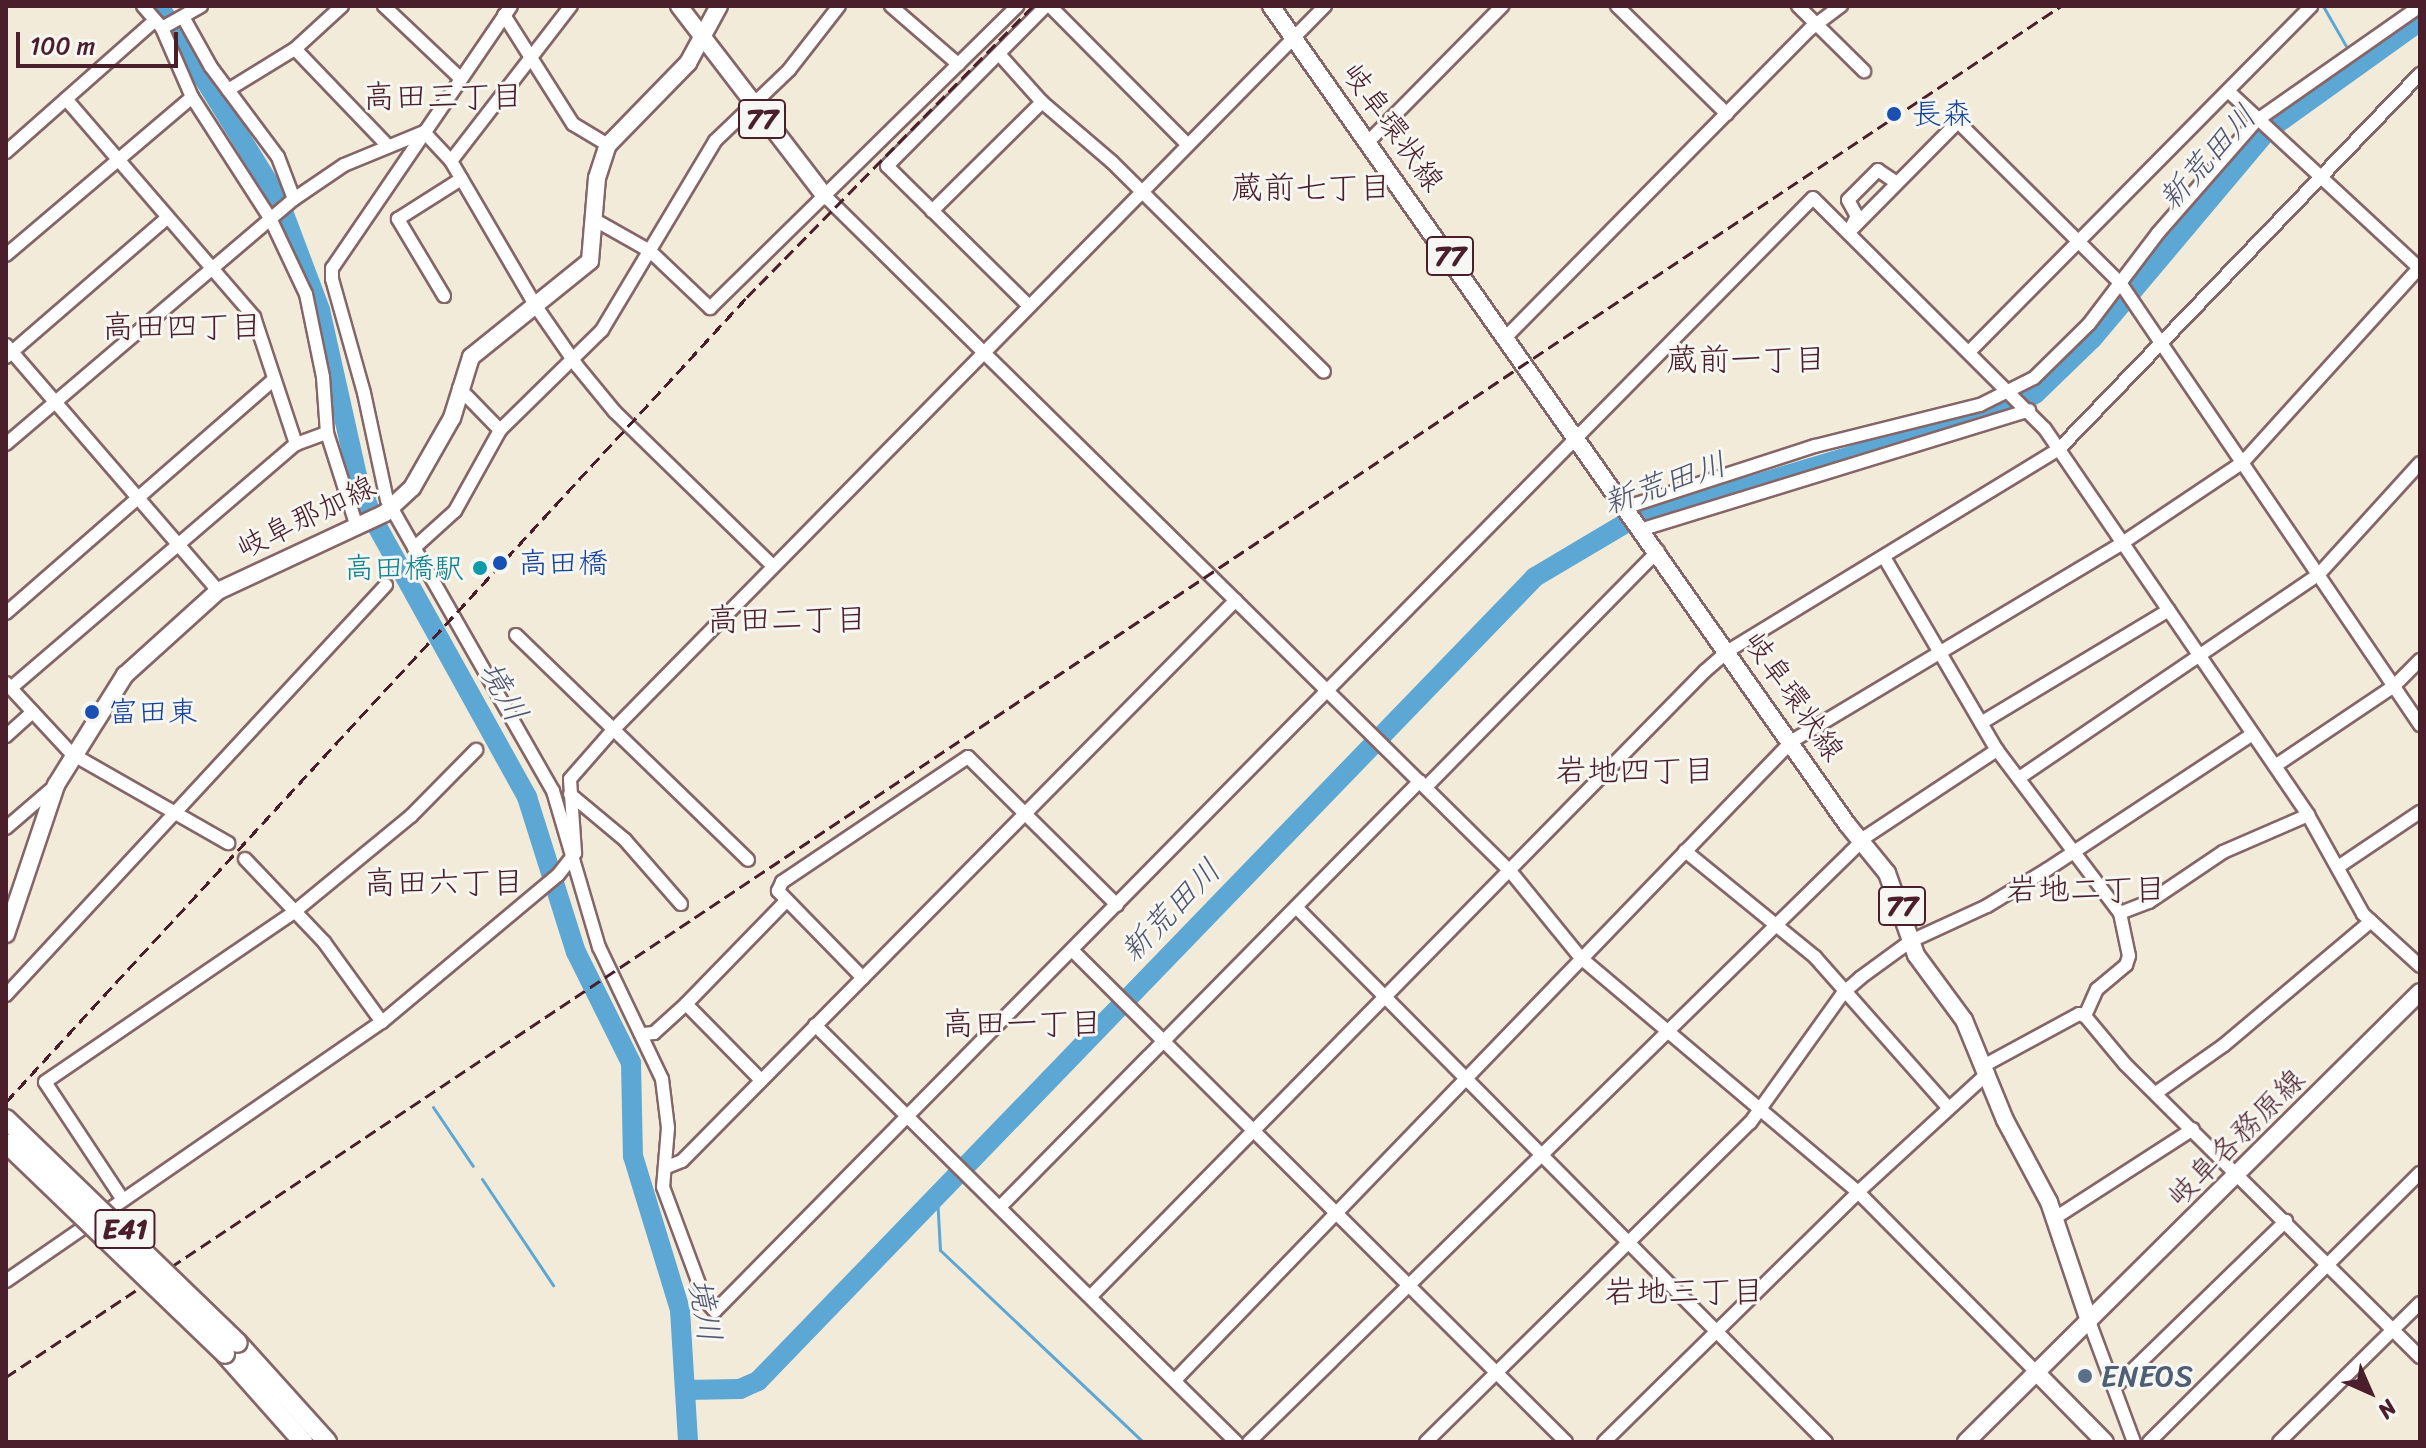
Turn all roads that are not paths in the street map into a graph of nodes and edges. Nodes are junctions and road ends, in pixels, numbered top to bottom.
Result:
1 (143, 6) edge
2 (201, 6) edge
3 (342, 6) edge
4 (384, 6) edge
5 (571, 6) edge
6 (679, 6) edge
7 (719, 6) edge
8 (839, 6) edge
9 (891, 6) edge
10 (1017, 6) edge
11 (1048, 6) edge
12 (1271, 6) edge
13 (1325, 6) edge
14 (1502, 6) edge
15 (1617, 6) edge
16 (1798, 6) edge
17 (1841, 6) edge
18 (2311, 6) edge
19 (2420, 6) edge
20 (508, 11) edge
21 (183, 17) junction
22 (158, 24) junction
23 (1817, 25) junction
24 (1294, 37) junction
25 (702, 39) junction
26 (295, 49) junction
27 (999, 54) junction
28 (530, 59) junction
29 (958, 64) junction
30 (1864, 71) dead end
31 (2420, 74) edge
32 (459, 77) junction
33 (228, 90) junction
34 (2228, 91) junction
35 (192, 97) junction
36 (66, 99) junction
37 (1042, 102) junction
38 (753, 107) junction
39 (1727, 114) junction
40 (2258, 122) junction
41 (424, 132) junction
42 (1369, 141) junction
43 (1187, 144) junction
44 (387, 145) junction
45 (608, 145) junction
46 (6, 152) edge
47 (117, 158) junction
48 (451, 161) junction
49 (461, 179) junction
50 (2321, 182) junction
51 (1897, 183) junction
52 (1141, 191) junction
53 (825, 196) junction
54 (294, 199) junction
55 (932, 211) junction
56 (270, 217) junction
57 (167, 218) junction
58 (595, 220) junction
59 (1849, 232) junction
60 (2078, 241) junction
61 (650, 251) junction
62 (6, 255) edge
63 (211, 267) junction
64 (2420, 268) edge
65 (2120, 283) junction
66 (444, 296) dead end
67 (535, 305) junction
68 (1029, 306) junction
69 (1506, 337) junction
70 (2163, 344) junction
71 (8, 351) edge
72 (1970, 351) junction
73 (984, 352) junction
74 (573, 360) junction
75 (1324, 372) dead end
76 (274, 379) junction
77 (459, 388) junction
78 (2010, 391) junction
79 (56, 401) junction
80 (2027, 408) junction
81 (500, 430) junction
82 (327, 433) junction
83 (1578, 436) junction
84 (6, 444) edge
85 (296, 444) junction
86 (2059, 449) junction
87 (2243, 462) junction
88 (2420, 463) edge
89 (137, 498) junction
90 (1627, 507) junction
91 (388, 511) junction
92 (360, 526) junction
93 (1643, 529) junction
94 (2124, 542) junction
95 (178, 545) junction
96 (414, 548) junction
97 (1658, 551) junction
98 (1884, 557) junction
99 (773, 566) junction
100 (2319, 574) junction
101 (386, 585) dead end
102 (218, 591) junction
103 (1236, 600) junction
104 (2169, 610) junction
105 (6, 613) edge
106 (516, 635) dead end
107 (1728, 651) junction
108 (1940, 652) junction
109 (2200, 656) junction
110 (2420, 660) edge
111 (9, 685) edge
112 (2394, 686) junction
113 (1328, 691) junction
114 (33, 712) junction
115 (1981, 723) junction
116 (2420, 725) edge
117 (612, 731) junction
118 (2253, 734) junction
119 (6, 736) edge
120 (1792, 741) junction
121 (476, 750) dead end
122 (1997, 750) junction
123 (72, 754) junction
124 (2275, 766) junction
125 (2019, 778) junction
126 (1423, 784) junction
127 (56, 785) junction
128 (570, 794) junction
129 (172, 811) junction
130 (2420, 812) edge
131 (1025, 815) junction
132 (2308, 815) junction
133 (6, 828) edge
134 (1861, 841) junction
135 (228, 843) dead end
136 (2075, 849) junction
137 (1685, 851) junction
138 (572, 858) junction
139 (245, 859) dead end
140 (748, 860) dead end
141 (2338, 867) junction
142 (1511, 872) junction
143 (786, 901) junction
144 (681, 904) dead end
145 (12, 905) edge
146 (1117, 905) junction
147 (1296, 907) junction
148 (294, 912) junction
149 (2120, 913) junction
150 (2371, 921) junction
151 (1774, 924) junction
152 (6, 934) edge
153 (1911, 941) junction
154 (1072, 950) junction
155 (1581, 958) junction
156 (2420, 966) edge
157 (863, 978) junction
158 (2420, 992) edge
159 (1843, 993) junction
160 (6, 995) edge
161 (1387, 996) junction
162 (686, 1004) junction
163 (2085, 1016) junction
164 (382, 1022) junction
165 (815, 1025) junction
166 (1666, 1031) junction
167 (643, 1034) junction
168 (1164, 1041) junction
169 (1986, 1069) junction
170 (1467, 1076) junction
171 (761, 1080) junction
172 (2156, 1093) junction
173 (1947, 1106) junction
174 (1762, 1110) junction
175 (908, 1117) junction
176 (6, 1119) edge
177 (2193, 1129) junction
178 (1256, 1131) junction
179 (6, 1143) edge
180 (1543, 1152) junction
181 (667, 1167) junction
182 (2420, 1173) edge
183 (2239, 1174) junction
184 (1858, 1192) junction
185 (123, 1200) junction
186 (1000, 1207) junction
187 (1337, 1212) junction
188 (2055, 1218) junction
189 (2286, 1221) junction
190 (1630, 1241) junction
191 (2328, 1264) junction
192 (6, 1281) edge
193 (1409, 1284) junction
194 (1091, 1296) junction
195 (2420, 1303) edge
196 (2089, 1321) junction
197 (2393, 1330) junction
198 (1718, 1331) junction
199 (232, 1349) junction
200 (2420, 1357) edge
201 (1497, 1372) junction
202 (2036, 1372) junction
203 (1175, 1380) junction
204 (2114, 1388) junction
205 (303, 1442) edge
206 (327, 1442) edge
207 (1236, 1442) edge
208 (1249, 1442) edge
209 (1426, 1442) edge
210 (1566, 1442) edge
211 (1604, 1442) edge
212 (1826, 1442) edge
213 (1966, 1442) edge
214 (2105, 1442) edge
215 (2134, 1442) edge
216 (2149, 1442) edge
217 (2279, 1442) edge

1 - 22 street
2 - 21 street
3 - 26 street
4 - 32 street
5 - 28 street
6 - 25 main road, 77
7 - 25 main road
8 - 38 street
9 - 29 street
10 - 29 street
11 - 27 street
11 - 43 street
12 - 24 main road, 岐阜環状線 / 77
13 - 24 street
14 - 42 street
15 - 39 street
16 - 23 street
17 - 23 street
18 - 34 street
19 - 40 street
20 - 28 street
20 - 32 street
21 - 22 street
21 - 33 street
22 - 35 street
22 - 36 street
23 - 30 street
23 - 39 street
24 - 42 main road, 岐阜環状線 / 77
24 - 43 street
25 - 38 main road, 77
25 - 45 main road, 岐阜那加線
26 - 33 street
26 - 44 street
27 - 37 street
27 - 55 street
28 - 45 street
28 - 48 street
29 - 53 street
31 - 50 street
32 - 41 street
33 - 54 street
34 - 40 street
34 - 60 street
35 - 47 street
35 - 56 street
36 - 46 street
36 - 47 street
37 - 52 street
37 - 55 street
38 - 53 main road, 77
38 - 61 street
39 - 69 street
40 - 50 street
40 - 65 street
41 - 44 street
41 - 48 street
41 - 91 street
42 - 69 main road, 岐阜環状線 / 77
43 - 52 street
44 - 54 street
45 - 58 main road, 岐阜那加線
47 - 57 street
47 - 62 street
48 - 49 street
49 - 66 street
49 - 67 street
50 - 64 street
50 - 70 street
51 - 59 street
51 - 59 street
51 - 60 street
52 - 68 street
52 - 75 street
53 - 61 street
53 - 73 street
54 - 56 street
55 - 68 street
56 - 63 street
56 - 82 street
57 - 63 street
57 - 71 street
58 - 61 street
58 - 67 main road, 岐阜那加線
59 - 72 street
59 - 83 street
60 - 65 street
60 - 72 street
61 - 74 street
63 - 76 street
63 - 79 street
64 - 87 street
65 - 70 street
65 - 78 street
67 - 74 street
67 - 77 main road, 岐阜那加線
68 - 73 street
69 - 83 main road, 岐阜環状線 / 77
70 - 86 street
70 - 87 street
71 - 79 street
72 - 78 street
73 - 99 street
73 - 103 street
74 - 81 street
74 - 99 street
76 - 85 street
76 - 89 street
77 - 81 street
77 - 91 main road, 岐阜那加線
78 - 80 street
78 - 90 street
79 - 84 street
79 - 89 street
80 - 86 street
80 - 93 street
81 - 96 street
82 - 85 street
82 - 92 street
83 - 90 main road, 岐阜環状線 / 77
83 - 113 street
85 - 95 street
86 - 94 street
86 - 98 street
87 - 94 street
87 - 100 street
88 - 100 street
89 - 95 street
89 - 105 street
90 - 93 main road, 岐阜環状線 / 77
91 - 92 main road, 岐阜那加線
91 - 96 street
92 - 102 main road, 岐阜那加線
93 - 97 main road, 岐阜環状線 / 77
94 - 104 street
94 - 108 street
95 - 102 street
95 - 111 street
96 - 138 street
97 - 107 main road, 岐阜環状線 / 77
97 - 126 street
98 - 107 street
98 - 108 street
99 - 117 street
100 - 109 street
100 - 112 street
101 - 129 street
102 - 123 main road, 岐阜那加線
103 - 113 street
103 - 131 street
104 - 109 street
104 - 115 street
106 - 117 street
107 - 120 main road, 岐阜環状線 / 77
107 - 142 street
108 - 115 street
108 - 120 street
109 - 118 street
109 - 125 street
110 - 112 street
111 - 114 street
112 - 116 street
112 - 124 street
113 - 126 street
113 - 146 street
114 - 119 street
114 - 123 street
115 - 122 street
117 - 128 street
117 - 140 street
118 - 124 street
118 - 136 street
120 - 134 main road, 岐阜環状線 / 77
120 - 137 street
121 - 148 street
122 - 125 street
122 - 134 street
123 - 127 main road, 岐阜那加線
123 - 129 street
124 - 132 street
125 - 136 street
126 - 142 street
126 - 147 street
127 - 133 street
127 - 145 main road, 岐阜那加線
128 - 138 street
128 - 144 street
129 - 135 street
129 - 160 street
130 - 141 street
131 - 143 street
131 - 146 street
131 - 157 street
132 - 141 street
132 - 149 street
134 - 151 street
134 - 153 main road, 岐阜環状線 / 77
136 - 149 street
136 - 153 street
137 - 151 street
137 - 155 street
138 - 164 street
138 - 167 street
139 - 148 street
141 - 150 street
142 - 155 street
142 - 161 street
143 - 157 street
143 - 162 street
145 - 152 main road, 岐阜那加線
146 - 154 street
147 - 161 street
147 - 168 street
148 - 164 street
148 - 185 street
149 - 163 street
150 - 156 street
150 - 172 street
151 - 159 street
151 - 166 street
153 - 159 street
153 - 169 main road, 岐阜環状線 / 77
154 - 168 street
154 - 175 street
155 - 166 street
155 - 170 street
157 - 165 street
158 - 183 main road, 岐阜各務原線
159 - 173 street
159 - 174 street
161 - 170 street
161 - 178 street
162 - 167 street
162 - 171 street
163 - 169 street
163 - 172 street
164 - 185 street
165 - 171 street
165 - 175 street
166 - 174 street
166 - 180 street
167 - 181 street
168 - 178 street
168 - 186 street
169 - 173 street
169 - 188 main road, 岐阜環状線 / 77
170 - 180 street
170 - 187 street
171 - 181 street
172 - 177 street
173 - 184 street
174 - 184 street
174 - 190 street
175 - 181 street
175 - 186 street
176 - 199 highway, E41, bridge
177 - 183 street
177 - 188 street
178 - 187 street
178 - 194 street
179 - 199 highway, E41, bridge
180 - 190 street
180 - 193 street
182 - 191 street
183 - 189 street
183 - 196 main road, 岐阜各務原線
184 - 198 street
184 - 202 street
185 - 192 street
186 - 194 street
187 - 193 street
187 - 203 street
188 - 196 main road, 岐阜環状線 / 77
189 - 191 street
189 - 204 street
190 - 198 street
190 - 201 street
191 - 197 street
191 - 216 street
193 - 201 street
193 - 208 street
194 - 203 street
195 - 197 street
196 - 202 main road
196 - 204 street
197 - 200 street
197 - 217 street
198 - 211 street
198 - 212 street
199 - 205 highway, E41
199 - 206 highway, E41
201 - 209 street
201 - 210 street
202 - 213 main road
202 - 214 main road
203 - 207 street
204 - 215 street

